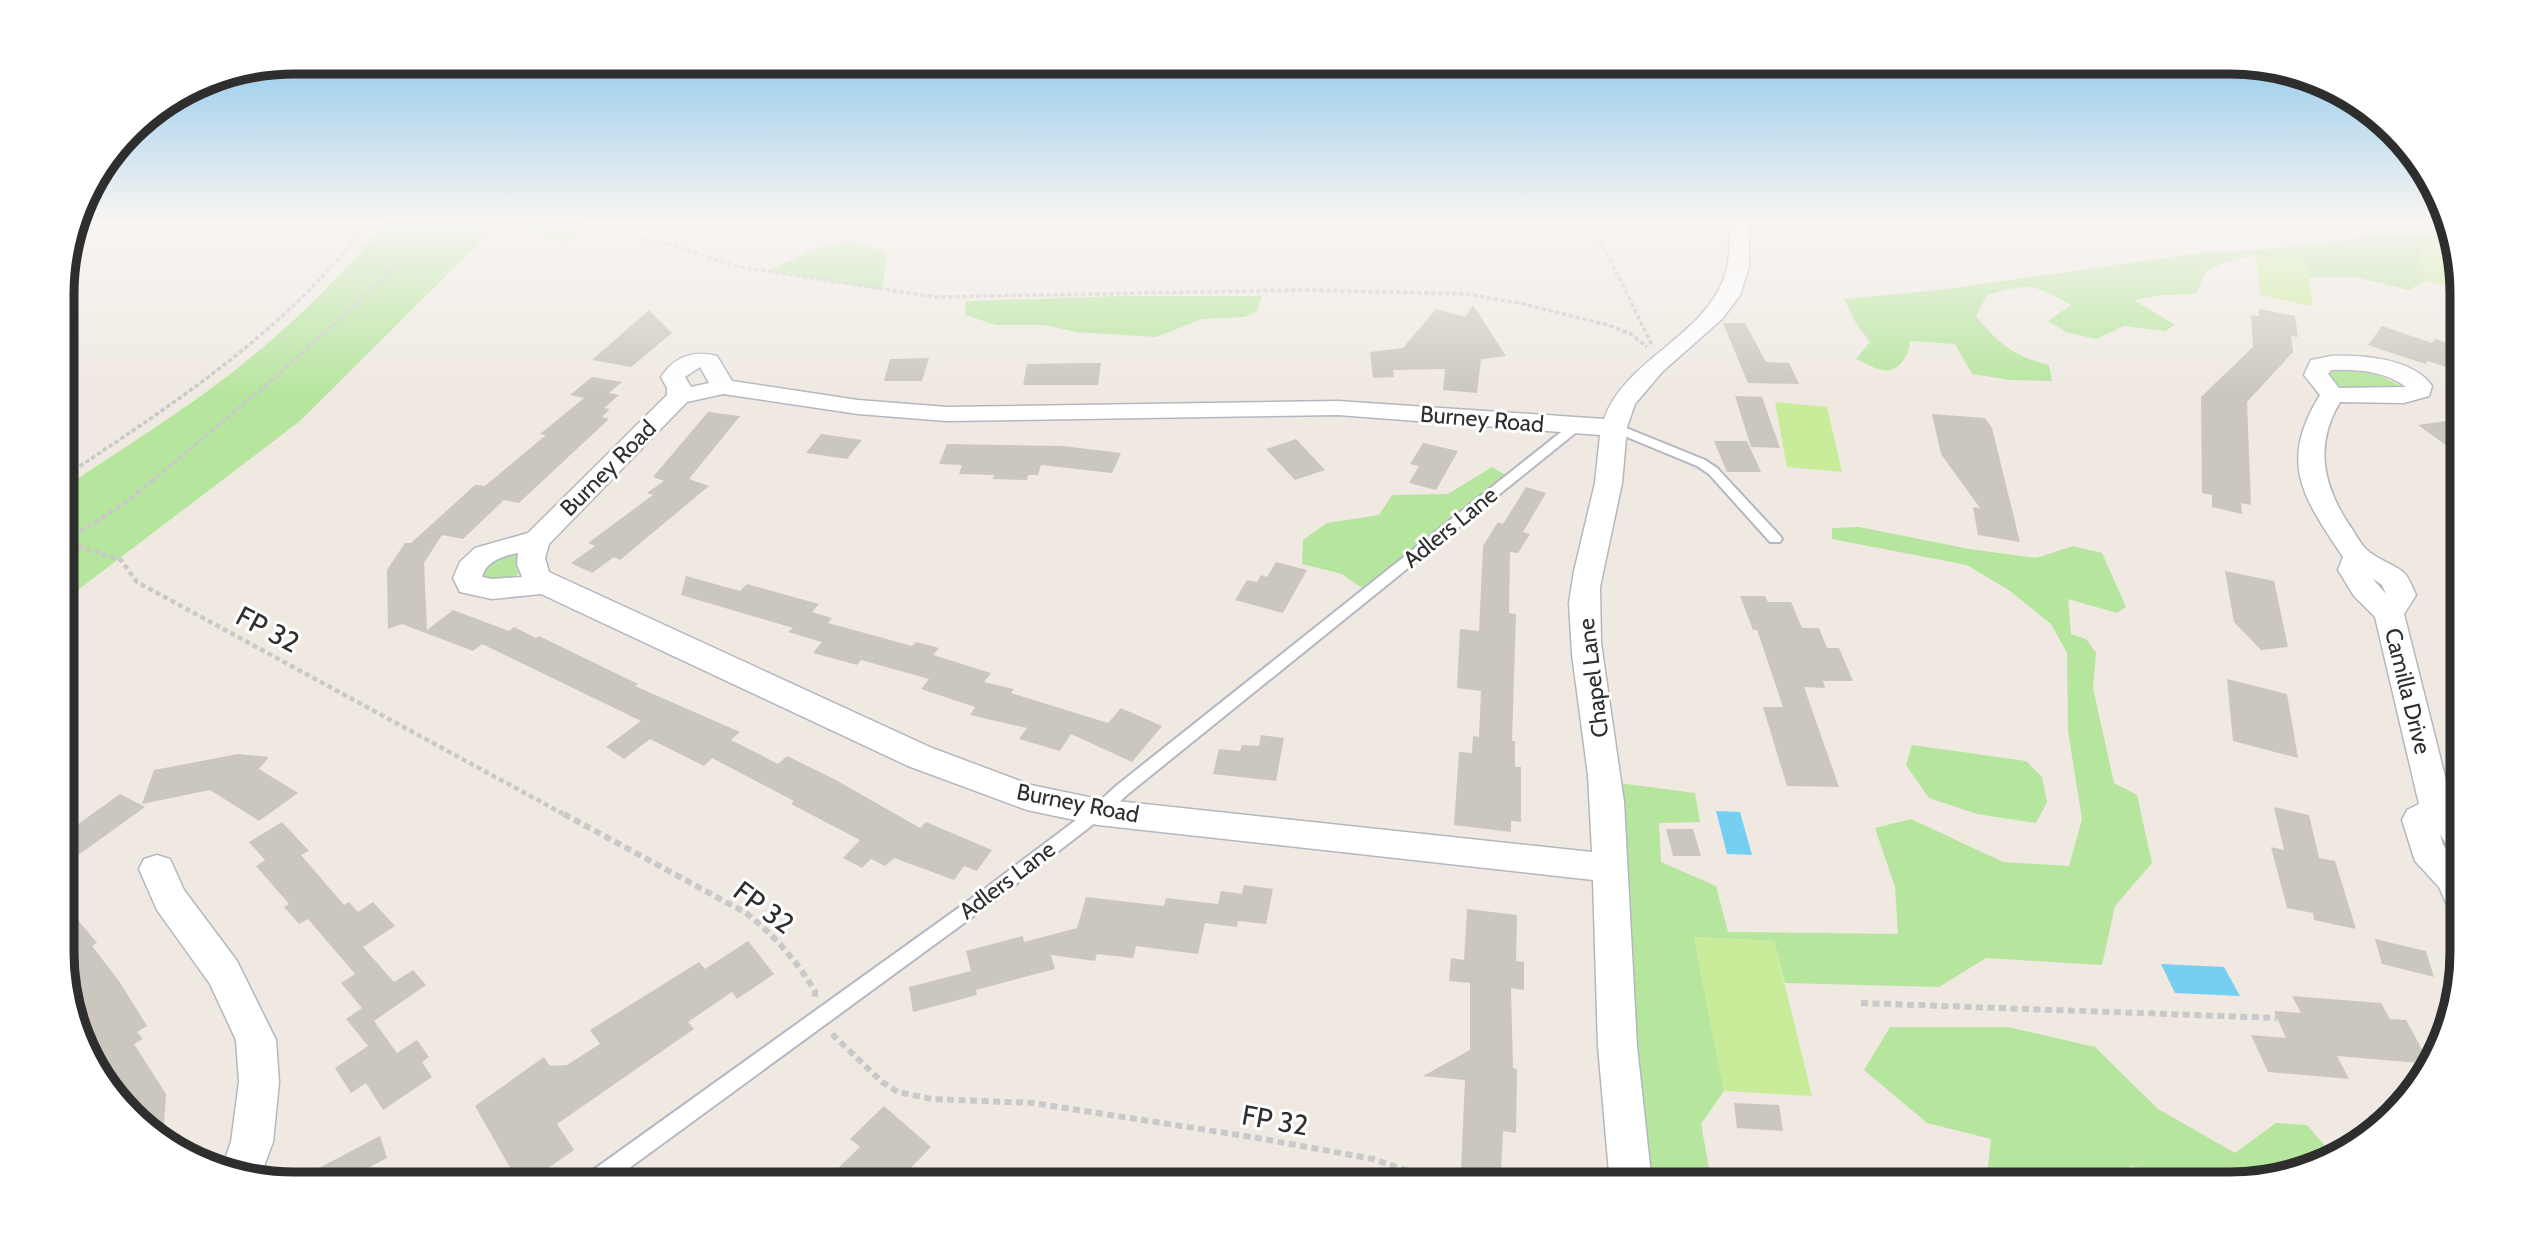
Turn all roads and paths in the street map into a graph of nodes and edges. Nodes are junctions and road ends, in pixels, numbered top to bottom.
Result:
1 (321, 279) edge
2 (383, 279) edge
3 (819, 279) edge
4 (1620, 279) edge
5 (1735, 279) edge
6 (1660, 360) junction
7 (2332, 395) dead end
8 (1575, 426) junction
9 (1614, 427) junction
10 (74, 470) edge
11 (74, 535) edge
12 (1775, 539) dead end
13 (537, 540) junction
14 (74, 545) edge
15 (545, 584) junction
16 (2437, 810) junction
17 (1098, 812) junction
18 (2450, 823) edge
19 (1610, 868) junction
20 (157, 869) dead end
21 (2450, 873) edge
22 (1861, 1003) dead end
23 (816, 1018) junction
24 (2277, 1018) dead end
25 (243, 1167) edge
26 (607, 1172) edge
27 (1411, 1172) edge
28 (1630, 1172) edge

1 - 10 path
2 - 11 path
3 - 6 path
4 - 6 path
5 - 6 street, Chapel Lane
6 - 9 street, Chapel Lane
7 - 16 street, Camilla Drive
8 - 9 street, Burney Road
8 - 13 street, Burney Road
8 - 17 lane, Adlers Lane
9 - 12 lane
9 - 19 street, Chapel Lane
13 - 15 street
13 - 15 street, Burney Road
14 - 23 path, FP 32
15 - 17 street, Burney Road
16 - 18 street
16 - 21 street
17 - 19 street, Burney Road
17 - 23 lane, Adlers Lane
19 - 28 street, Chapel Lane
20 - 25 street
22 - 24 path
23 - 26 lane, Adlers Lane
23 - 27 path, FP 32

